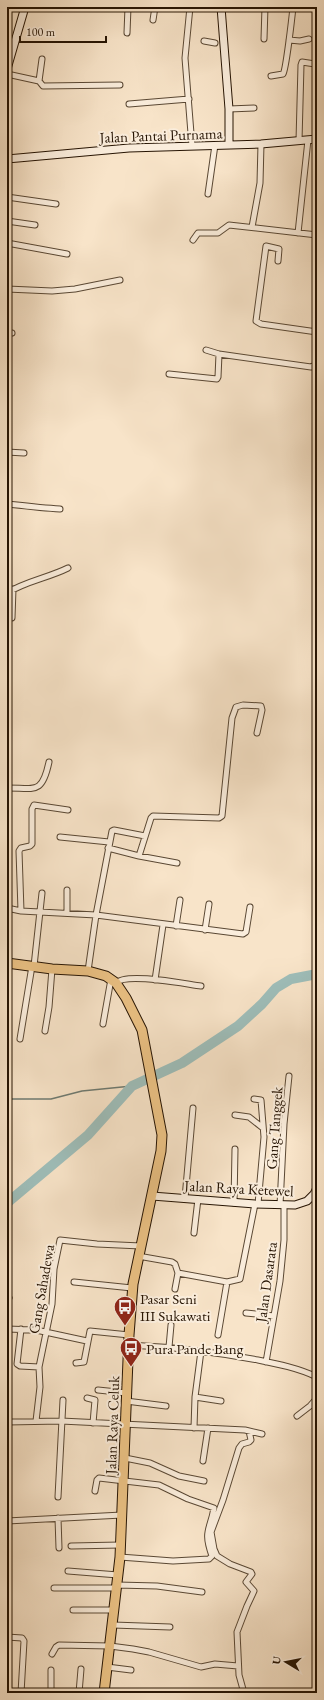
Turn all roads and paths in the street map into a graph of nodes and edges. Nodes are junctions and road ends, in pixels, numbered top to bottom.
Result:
1 (25, 7) edge
2 (128, 7) edge
3 (155, 7) edge
4 (190, 7) edge
5 (221, 7) edge
6 (265, 7) edge
7 (294, 7) edge
8 (153, 20) dead end
9 (127, 33) dead end
10 (264, 38) dead end
11 (309, 39) dead end
12 (289, 40) junction
13 (204, 41) dead end
14 (215, 43) dead end
15 (42, 59) dead end
16 (315, 64) dead end
17 (7, 69) edge
18 (7, 74) edge
19 (271, 76) dead end
20 (39, 81) junction
21 (120, 85) dead end
22 (189, 99) junction
23 (129, 104) dead end
24 (254, 108) dead end
25 (229, 109) junction
26 (317, 139) edge
27 (308, 140) junction
28 (299, 141) junction
29 (261, 144) junction
30 (215, 145) junction
31 (192, 146) junction
32 (229, 146) junction
33 (7, 160) edge
34 (208, 194) dead end
35 (7, 197) edge
36 (56, 204) dead end
37 (7, 221) edge
38 (35, 225) dead end
39 (252, 227) junction
40 (298, 233) junction
41 (317, 235) edge
42 (193, 240) dead end
43 (7, 243) edge
44 (68, 254) dead end
45 (278, 261) dead end
46 (120, 280) dead end
47 (7, 289) edge
48 (317, 332) edge
49 (206, 350) dead end
50 (317, 350) edge
51 (219, 354) junction
52 (169, 374) dead end
53 (7, 452) edge
54 (24, 453) dead end
55 (7, 504) edge
56 (60, 509) dead end
57 (68, 568) dead end
58 (13, 589) junction
59 (7, 593) edge
60 (12, 618) dead end
61 (257, 733) dead end
62 (49, 762) dead end
63 (7, 788) edge
64 (68, 810) dead end
65 (145, 836) junction
66 (60, 837) dead end
67 (109, 842) junction
68 (108, 848) junction
69 (138, 856) junction
70 (177, 863) dead end
71 (67, 890) dead end
72 (42, 892) dead end
73 (180, 900) dead end
74 (209, 904) dead end
75 (250, 907) dead end
76 (7, 908) edge
77 (21, 911) junction
78 (41, 912) junction
79 (67, 913) junction
80 (96, 915) junction
81 (163, 925) junction
82 (176, 926) junction
83 (205, 930) junction
84 (7, 963) edge
85 (33, 966) junction
86 (52, 969) junction
87 (88, 971) junction
88 (155, 980) junction
89 (114, 981) junction
90 (201, 986) dead end
91 (103, 1024) dead end
92 (45, 1031) dead end
93 (20, 1039) dead end
94 (289, 1076) dead end
95 (254, 1099) dead end
96 (193, 1108) dead end
97 (235, 1115) dead end
98 (263, 1128) junction
99 (235, 1149) dead end
100 (317, 1188) edge
101 (152, 1196) junction
102 (185, 1198) junction
103 (198, 1199) junction
104 (313, 1199) edge
105 (234, 1203) junction
106 (257, 1204) junction
107 (282, 1205) junction
108 (194, 1233) dead end
109 (141, 1246) junction
110 (138, 1256) junction
111 (178, 1273) junction
112 (74, 1282) dead end
113 (227, 1282) junction
114 (132, 1288) junction
115 (175, 1289) dead end
116 (246, 1313) dead end
117 (274, 1316) junction
118 (171, 1324) dead end
119 (7, 1329) edge
120 (21, 1329) junction
121 (46, 1332) junction
122 (218, 1334) dead end
123 (129, 1340) junction
124 (88, 1341) junction
125 (169, 1347) junction
126 (201, 1350) junction
127 (266, 1362) junction
128 (76, 1363) dead end
129 (39, 1367) junction
130 (317, 1377) edge
131 (98, 1390) dead end
132 (127, 1397) junction
133 (195, 1397) junction
134 (87, 1398) dead end
135 (317, 1398) edge
136 (63, 1400) dead end
137 (221, 1401) dead end
138 (166, 1406) dead end
139 (298, 1416) dead end
140 (36, 1421) junction
141 (61, 1421) junction
142 (7, 1422) edge
143 (93, 1423) junction
144 (126, 1425) junction
145 (194, 1428) junction
146 (208, 1428) junction
147 (249, 1431) junction
148 (262, 1434) dead end
149 (125, 1458) junction
150 (203, 1461) dead end
151 (123, 1480) junction
152 (204, 1481) dead end
153 (96, 1491) dead end
154 (58, 1497) dead end
155 (122, 1515) junction
156 (58, 1518) junction
157 (7, 1521) edge
158 (120, 1545) junction
159 (71, 1546) dead end
160 (59, 1548) dead end
161 (120, 1557) junction
162 (68, 1571) dead end
163 (118, 1575) junction
164 (117, 1586) junction
165 (54, 1588) dead end
166 (202, 1592) dead end
167 (73, 1610) dead end
168 (114, 1610) junction
169 (113, 1625) junction
170 (170, 1627) dead end
171 (7, 1637) edge
172 (110, 1646) junction
173 (52, 1654) dead end
174 (238, 1666) junction
175 (107, 1668) junction
176 (81, 1669) dead end
177 (51, 1670) dead end
178 (131, 1670) dead end
179 (21, 1693) edge
180 (52, 1693) edge
181 (79, 1693) edge
182 (104, 1693) edge
183 (244, 1693) edge

1 - 17 street
2 - 9 street
3 - 8 street
4 - 22 street
5 - 25 street
6 - 10 street
7 - 12 street
11 - 12 street
12 - 19 street
13 - 14 street
15 - 20 street
16 - 28 street
18 - 20 street
20 - 21 street
22 - 23 street
22 - 31 street
24 - 25 street
25 - 32 street
26 - 27 street, Jalan Pantai Purnama
27 - 28 street, Jalan Pantai Purnama
27 - 40 street
28 - 29 street, Jalan Pantai Purnama
29 - 32 street, Jalan Pantai Purnama
29 - 39 street
30 - 31 street, Jalan Pantai Purnama
30 - 32 street, Jalan Pantai Purnama
30 - 34 street
31 - 33 street, Jalan Pantai Purnama
35 - 36 street
37 - 38 street
39 - 40 street
39 - 42 street
40 - 41 street
43 - 44 street
45 - 48 street
46 - 47 street
49 - 51 street
50 - 51 street
51 - 52 street
53 - 54 street
55 - 56 street
57 - 58 street
58 - 59 street
58 - 60 street
61 - 65 street
62 - 63 street
64 - 77 street
65 - 67 street
65 - 69 street
66 - 67 street
67 - 68 street
68 - 69 street
68 - 80 street
69 - 70 street
71 - 79 street
72 - 78 street
73 - 82 street
74 - 83 street
75 - 83 street
76 - 77 street
77 - 78 street
78 - 79 street
78 - 85 street
79 - 80 street
80 - 81 street
80 - 87 street
81 - 82 street
81 - 88 street
82 - 83 street
84 - 85 highway
85 - 86 highway
85 - 93 street
86 - 87 highway
86 - 92 street
87 - 89 highway
88 - 89 street
88 - 90 street
89 - 91 street
89 - 101 highway, Jalan Raya Celuk
94 - 107 street, Gang Tanggek
95 - 98 street
96 - 102 street
97 - 98 street
98 - 106 street
99 - 105 street
100 - 104 street, Jalan Raya Ketewel
101 - 102 street, Jalan Raya Ketewel
101 - 109 highway, Jalan Raya Celuk
102 - 103 street, Jalan Raya Ketewel
103 - 105 street, Jalan Raya Ketewel
103 - 108 street
104 - 107 street, Jalan Raya Ketewel
105 - 106 street, Jalan Raya Ketewel
106 - 107 street, Jalan Raya Ketewel
106 - 113 street
107 - 117 street, Jalan Dasarata
109 - 110 highway, Jalan Raya Celuk
109 - 121 street, Gang Sahadewa
110 - 111 street
110 - 114 highway, Jalan Raya Celuk
111 - 113 street
111 - 115 street
112 - 114 street
113 - 122 street
114 - 123 highway, Jalan Raya Celuk
116 - 117 street
117 - 127 street, Jalan Dasarata
118 - 125 street
119 - 120 street
120 - 121 street
120 - 129 street
121 - 124 street
121 - 129 street, Gang Sahadewa
123 - 124 street
123 - 125 street
123 - 132 highway, Jalan Raya Celuk
124 - 128 street
125 - 126 street
126 - 127 street
126 - 133 street
127 - 130 street
129 - 140 street, Gang Sahadewa
131 - 132 street
132 - 138 street
132 - 144 highway, Jalan Raya Celuk
133 - 137 street
133 - 145 street
134 - 143 street
135 - 139 street
136 - 141 street
140 - 141 street
140 - 142 street
141 - 143 street
141 - 154 street
143 - 144 street
144 - 145 street
144 - 149 highway, Jalan Raya Celuk
145 - 146 street
146 - 147 street
146 - 150 street
147 - 148 street
147 - 174 street
149 - 151 highway, Jalan Raya Celuk
149 - 152 street
151 - 153 street
151 - 155 highway, Jalan Raya Celuk
151 - 161 street
155 - 156 street
155 - 158 highway, Jalan Raya Celuk
156 - 157 street
156 - 160 street
158 - 159 street
158 - 161 highway, Jalan Raya Celuk
161 - 163 highway, Jalan Raya Celuk
162 - 163 street
163 - 164 highway, Jalan Raya Celuk
164 - 165 street
164 - 166 street
164 - 168 highway, Jalan Raya Celuk
167 - 168 street
168 - 169 highway, Jalan Raya Celuk
169 - 170 street
169 - 172 highway, Jalan Raya Celuk
171 - 179 street
172 - 173 street
172 - 174 street
172 - 175 highway, Jalan Raya Celuk
174 - 183 street
175 - 178 street
175 - 182 highway, Jalan Raya Celuk
176 - 181 street
177 - 180 street

